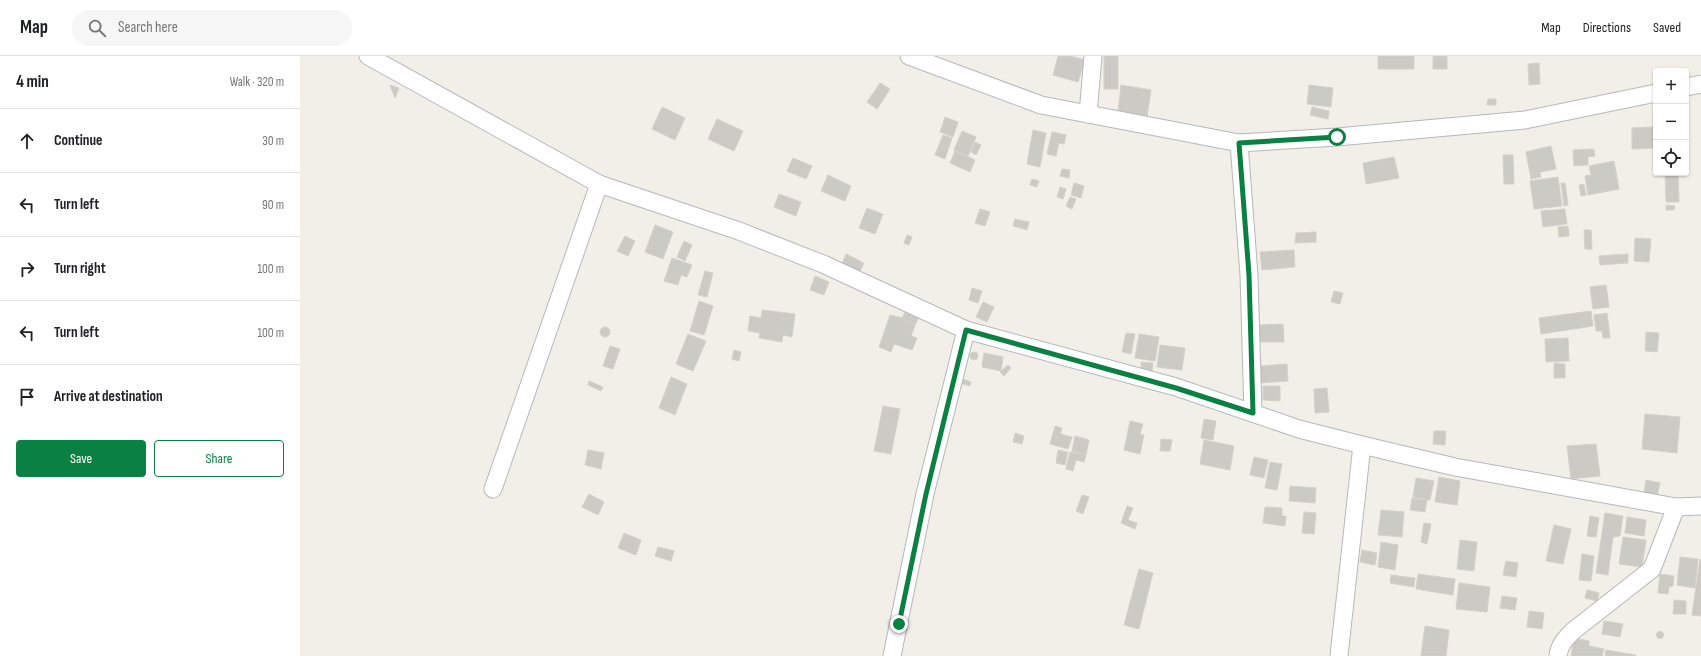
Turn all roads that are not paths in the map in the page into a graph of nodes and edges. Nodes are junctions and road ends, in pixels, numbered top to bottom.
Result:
1 (368, 56) edge
2 (909, 56) edge
3 (1093, 56) edge
4 (1701, 84) edge
5 (1689, 86) edge
6 (1653, 94) edge
7 (1088, 114) junction
8 (1239, 143) junction
9 (599, 184) junction
10 (966, 330) junction
11 (1253, 413) junction
12 (1362, 445) junction
13 (493, 489) dead end
14 (1701, 506) edge
15 (1676, 507) junction
16 (892, 656) edge
17 (1340, 656) edge
18 (1558, 656) edge

1 - 9 street
2 - 7 street
3 - 7 street
4 - 5 street
6 - 8 street
7 - 8 street
8 - 11 street
9 - 10 street
9 - 13 street
10 - 11 street
10 - 16 street
11 - 12 street
12 - 15 street
12 - 17 street
14 - 15 street
15 - 18 street

